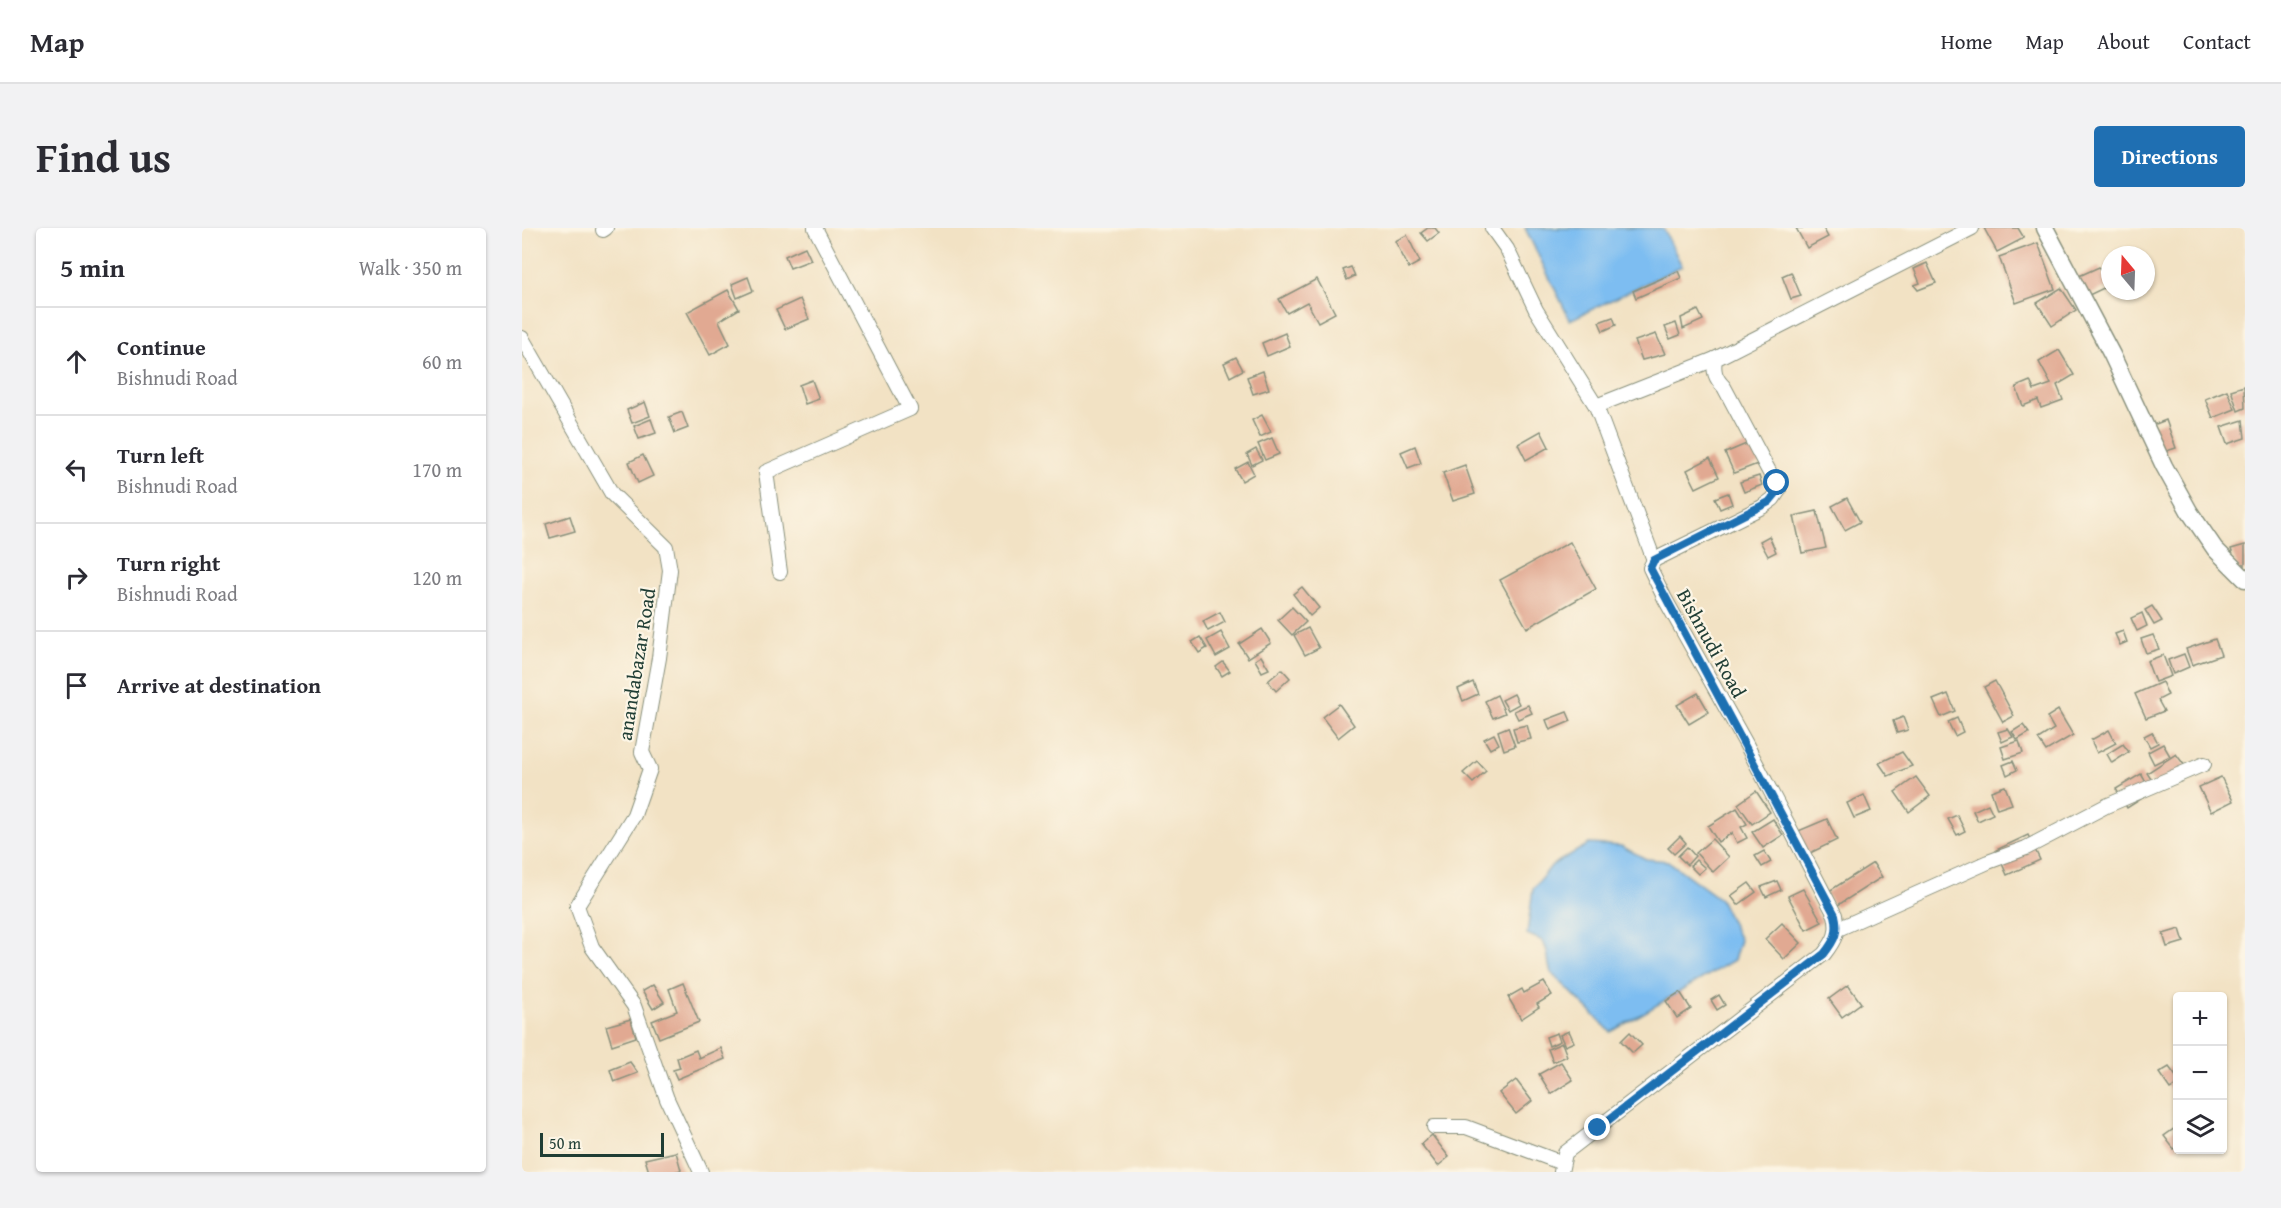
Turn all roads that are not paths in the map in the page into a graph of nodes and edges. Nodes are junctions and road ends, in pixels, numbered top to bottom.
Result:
1 (815, 228) edge
2 (1492, 228) edge
3 (1972, 228) edge
4 (2045, 228) edge
5 (522, 338) edge
6 (1715, 359) junction
7 (1596, 406) junction
8 (1654, 560) junction
9 (780, 572) dead end
10 (2245, 579) edge
11 (2204, 764) dead end
12 (1838, 928) junction
13 (1434, 1127) dead end
14 (1562, 1168) edge
15 (700, 1172) edge

1 - 9 street
2 - 7 street, Bishnudi Road
3 - 6 street
4 - 10 street
5 - 15 street, anandabazar Road
6 - 7 street
6 - 8 street
7 - 8 street, Bishnudi Road
8 - 12 street, Bishnudi Road
11 - 12 street
12 - 14 street
13 - 14 street

